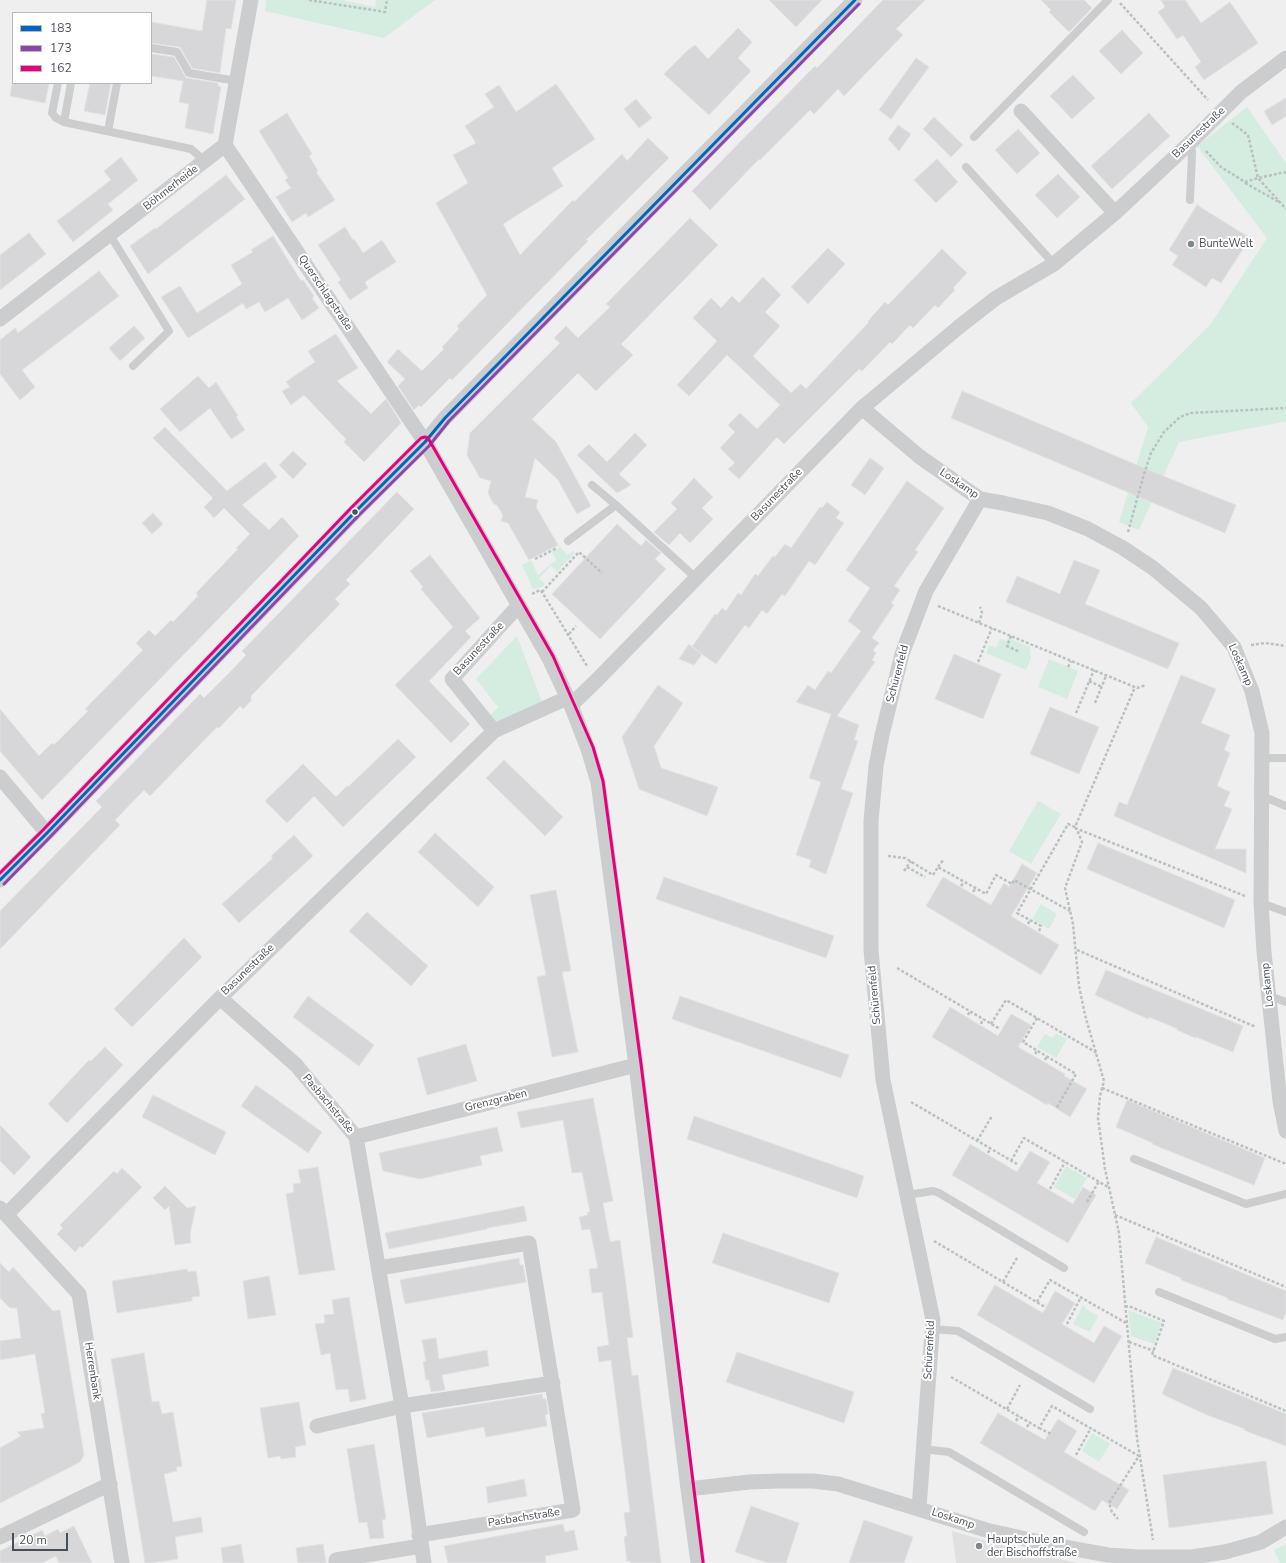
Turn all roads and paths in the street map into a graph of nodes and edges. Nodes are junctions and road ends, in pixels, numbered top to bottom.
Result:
1 (251, 0) edge
2 (309, 0) edge
3 (387, 0) edge
4 (855, 0) edge
5 (1108, 0) edge
6 (1117, 0) edge
7 (152, 48) edge
8 (1286, 58) edge
9 (237, 81) junction
10 (58, 84) edge
11 (70, 84) edge
12 (117, 84) edge
13 (1021, 111) dead end
14 (1220, 113) junction
15 (64, 122) junction
16 (108, 131) junction
17 (974, 137) dead end
18 (1193, 140) junction
19 (225, 145) junction
20 (205, 161) junction
21 (966, 167) dead end
22 (1286, 172) edge
23 (1258, 178) junction
24 (1244, 182) junction
25 (1190, 200) dead end
26 (1281, 204) junction
27 (1286, 209) edge
28 (1115, 213) junction
29 (110, 235) junction
30 (1054, 264) junction
31 (0, 319) edge
32 (133, 366) dead end
33 (862, 408) junction
34 (1286, 408) edge
35 (425, 442) junction
36 (592, 485) dead end
37 (980, 499) junction
38 (616, 505) junction
39 (568, 542) joint
40 (1124, 548) junction
41 (535, 560) dead end
42 (602, 573) dead end
43 (696, 578) junction
44 (542, 592) junction
45 (923, 599) junction
46 (518, 603) junction
47 (980, 606) dead end
48 (979, 623) junction
49 (576, 626) dead end
50 (992, 628) junction
51 (569, 634) junction
52 (1011, 636) junction
53 (1234, 646) junction
54 (1286, 646) edge
55 (1020, 652) dead end
56 (1071, 661) junction
57 (978, 662) dead end
58 (1068, 667) dead end
59 (1094, 670) junction
60 (1106, 676) junction
61 (596, 681) junction
62 (1089, 681) junction
63 (1146, 685) dead end
64 (1102, 687) junction
65 (1135, 687) junction
66 (569, 701) junction
67 (1095, 703) dead end
68 (1076, 713) dead end
69 (494, 731) junction
70 (1262, 758) junction
71 (1286, 758) edge
72 (0, 777) edge
73 (1262, 796) junction
74 (1286, 806) edge
75 (1075, 827) junction
76 (47, 833) junction
77 (871, 855) junction
78 (944, 859) dead end
79 (911, 861) junction
80 (907, 867) junction
81 (938, 867) junction
82 (904, 872) dead end
83 (924, 877) dead end
84 (0, 880) edge
85 (964, 882) junction
86 (961, 886) dead end
87 (976, 888) junction
88 (1030, 889) junction
89 (973, 892) dead end
90 (1261, 903) junction
91 (1071, 911) junction
92 (1286, 912) edge
93 (1030, 920) junction
94 (1028, 924) dead end
95 (1039, 931) dead end
96 (1076, 950) junction
97 (897, 968) dead end
98 (1269, 996) junction
99 (220, 998) junction
100 (1286, 1002) edge
101 (970, 1011) junction
102 (968, 1015) dead end
103 (1037, 1018) junction
104 (984, 1019) junction
105 (981, 1024) dead end
106 (992, 1024) junction
107 (1000, 1029) dead end
108 (1273, 1034) junction
109 (1037, 1050) junction
110 (1097, 1053) junction
111 (1035, 1054) dead end
112 (1047, 1056) junction
113 (1045, 1060) dead end
114 (636, 1065) junction
115 (1102, 1088) junction
116 (911, 1102) dead end
117 (1283, 1102) edge
118 (1056, 1109) dead end
119 (992, 1116) dead end
120 (1286, 1131) edge
121 (356, 1137) junction
122 (977, 1141) junction
123 (990, 1149) junction
124 (988, 1153) dead end
125 (1134, 1159) dead end
126 (1011, 1161) junction
127 (1065, 1162) junction
128 (1017, 1164) dead end
129 (1286, 1164) edge
130 (1099, 1181) junction
131 (1109, 1187) junction
132 (1050, 1189) dead end
133 (1286, 1194) edge
134 (907, 1195) junction
135 (1087, 1202) dead end
136 (3, 1211) edge
137 (1115, 1215) junction
138 (934, 1241) dead end
139 (1017, 1258) dead end
140 (378, 1268) junction
141 (1064, 1268) dead end
142 (1003, 1282) junction
143 (1286, 1287) edge
144 (1159, 1292) dead end
145 (1081, 1297) junction
146 (1037, 1302) junction
147 (1045, 1307) dead end
148 (1125, 1307) junction
149 (1066, 1324) dead end
150 (1127, 1324) junction
151 (932, 1329) junction
152 (1286, 1337) edge
153 (1129, 1342) junction
154 (1154, 1351) junction
155 (951, 1377) dead end
156 (553, 1383) junction
157 (1020, 1385) dead end
158 (402, 1406) junction
159 (1007, 1409) junction
160 (1090, 1409) dead end
161 (1286, 1411) edge
162 (1019, 1416) junction
163 (1016, 1421) dead end
164 (1030, 1422) junction
165 (317, 1426) dead end
166 (1027, 1427) dead end
167 (1039, 1428) junction
168 (1091, 1428) junction
169 (1051, 1434) dead end
170 (923, 1449) junction
171 (1076, 1455) dead end
172 (1139, 1456) junction
173 (110, 1484) junction
174 (688, 1489) junction
175 (919, 1508) junction
176 (1118, 1519) dead end
177 (1286, 1527) edge
178 (1084, 1532) dead end
179 (0, 1537) edge
180 (420, 1540) junction
181 (1154, 1556) junction
182 (122, 1563) edge
183 (336, 1563) edge
184 (424, 1563) edge
185 (698, 1563) edge

1 - 9 street
2 - 3 path
4 - 35 street
5 - 17 lane
6 - 14 path
7 - 9 lane
8 - 14 street, Basunestraße
9 - 19 street
10 - 15 lane
11 - 15 lane
12 - 16 lane
13 - 28 street
14 - 18 street, Basunestraße
14 - 23 path
15 - 16 lane
16 - 20 lane
18 - 24 path
18 - 25 lane
18 - 28 street, Basunestraße
19 - 20 street, Böhmerheide
19 - 35 street, Querschlagstraße
20 - 29 street, Böhmerheide
21 - 30 lane
22 - 23 path
23 - 24 path
23 - 26 path
24 - 26 path
26 - 27 path
28 - 30 street, Basunestraße
29 - 31 street, Böhmerheide
29 - 32 lane
30 - 33 street, Basunestraße
33 - 37 street, Loskamp
33 - 43 street, Basunestraße
34 - 40 path
35 - 46 street, Querschlagstraße
35 - 76 street
36 - 38 lane
37 - 40 street, Loskamp
37 - 45 street, Schürenfeld
38 - 39 lane
38 - 43 lane
39 - 41 path
40 - 53 street, Loskamp
42 - 44 path
43 - 61 street, Basunestraße
44 - 46 path
44 - 51 path
45 - 48 path
45 - 77 street, Schürenfeld
46 - 66 street, Querschlagstraße
46 - 69 street, Basunestraße
47 - 48 path
48 - 50 path
49 - 51 path
50 - 52 path
50 - 57 path
51 - 61 path
52 - 55 path
52 - 56 path
53 - 54 path
53 - 70 street, Loskamp
56 - 58 path
56 - 59 path
59 - 60 path
59 - 62 path
60 - 64 path
60 - 65 path
61 - 66 street, Basunestraße
62 - 64 path
62 - 68 path
63 - 65 path
64 - 67 path
65 - 75 path
66 - 69 street, Basunestraße
66 - 114 street, Querschlagstraße
69 - 99 street, Basunestraße
70 - 71 lane
70 - 73 street, Loskamp
72 - 76 street
73 - 74 lane
73 - 90 street, Loskamp
75 - 88 path
75 - 90 path
75 - 91 path
76 - 84 street
77 - 79 path
77 - 134 street, Schürenfeld
78 - 81 path
79 - 80 path
79 - 81 path
80 - 82 path
80 - 83 path
81 - 85 path
85 - 86 path
85 - 87 path
87 - 88 path
87 - 89 path
88 - 91 path
88 - 93 path
90 - 92 lane
90 - 98 street, Loskamp
91 - 96 path
93 - 94 path
93 - 95 path
96 - 108 path
96 - 110 path
97 - 101 path
98 - 100 lane
98 - 108 street, Loskamp
99 - 121 street, Pasbachstraße
99 - 136 street, Basunestraße
101 - 102 path
101 - 104 path
103 - 106 path
103 - 109 path
103 - 110 path
104 - 105 path
104 - 106 path
106 - 107 path
108 - 117 street, Loskamp
109 - 111 path
109 - 112 path
110 - 115 path
112 - 113 path
112 - 118 path
114 - 121 street, Grenzgraben
114 - 174 street, Querschlagstraße
115 - 129 path
115 - 131 path
116 - 122 path
117 - 120 street, Loskamp
119 - 122 path
121 - 140 street, Pasbachstraße
122 - 123 path
123 - 124 path
123 - 126 path
125 - 133 lane
126 - 127 path
126 - 128 path
127 - 130 path
127 - 132 path
130 - 131 path
130 - 135 path
131 - 137 path
134 - 141 lane
134 - 151 street, Schürenfeld
136 - 173 street, Herrenbank
137 - 143 path
137 - 148 path
138 - 142 path
139 - 142 path
140 - 156 street, Pasbachstraße
140 - 158 street, Pasbachstraße
142 - 146 path
144 - 152 lane
145 - 146 path
145 - 149 path
145 - 150 path
146 - 147 path
148 - 150 path
148 - 154 path
150 - 153 path
151 - 160 lane
151 - 170 street, Schürenfeld
153 - 154 path
153 - 172 path
154 - 161 path
155 - 159 path
156 - 158 street
156 - 180 street, Pasbachstraße
157 - 159 path
158 - 165 street
158 - 180 street, Pasbachstraße
159 - 162 path
162 - 163 path
162 - 164 path
164 - 166 path
164 - 167 path
167 - 168 path
167 - 169 path
168 - 171 path
168 - 172 path
170 - 175 street, Schürenfeld
170 - 178 lane
172 - 176 path
172 - 181 path
173 - 179 street
173 - 182 street, Herrenbank
174 - 175 street, Loskamp
174 - 185 street, Querschlagstraße
175 - 181 street, Loskamp
177 - 181 street, Loskamp
180 - 183 street, Pasbachstraße
180 - 184 street, Pasbachstraße

